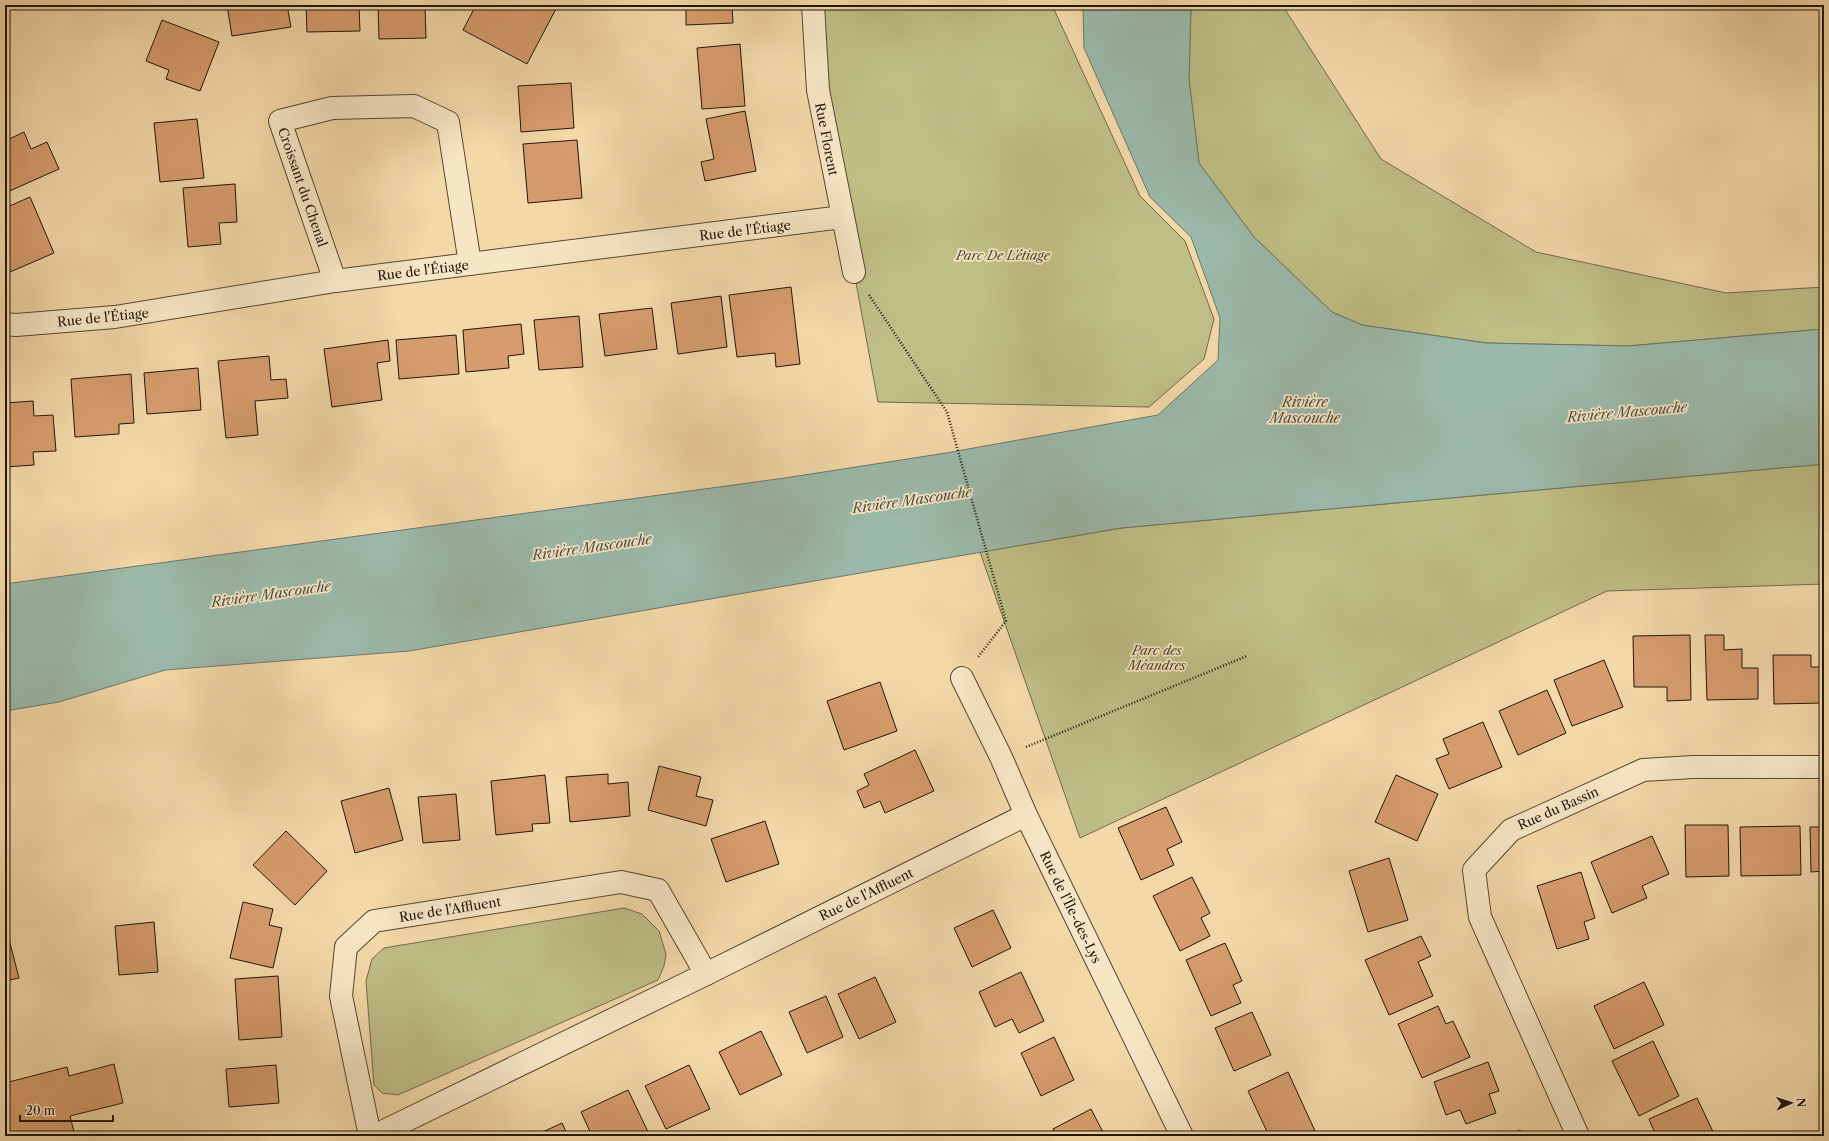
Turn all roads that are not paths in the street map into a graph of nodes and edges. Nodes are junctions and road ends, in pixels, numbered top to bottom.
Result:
1 (813, 5) edge
2 (842, 217) junction
3 (470, 264) junction
4 (854, 272) road end
5 (335, 281) junction
6 (5, 324) edge
7 (962, 678) road end
8 (1824, 767) edge
9 (1026, 815) junction
10 (706, 974) junction
11 (370, 1136) edge
12 (374, 1136) edge
13 (1182, 1136) edge
14 (1578, 1136) edge

1 - 2 street, Rue Florent
2 - 3 street, Rue de l'Étiage
2 - 4 street, Rue Florent
3 - 5 street, Rue de l'Étiage
3 - 5 street, Croissant du Chenal
5 - 6 street, Rue de l'Étiage
7 - 9 street, Rue de l'Île-des-Lys
8 - 14 street, Rue du Bassin
9 - 10 street, Rue de l'Affluent
9 - 13 street, Rue de l'Île-des-Lys
10 - 11 street, Rue de l'Affluent
10 - 12 street, Rue de l'Affluent

